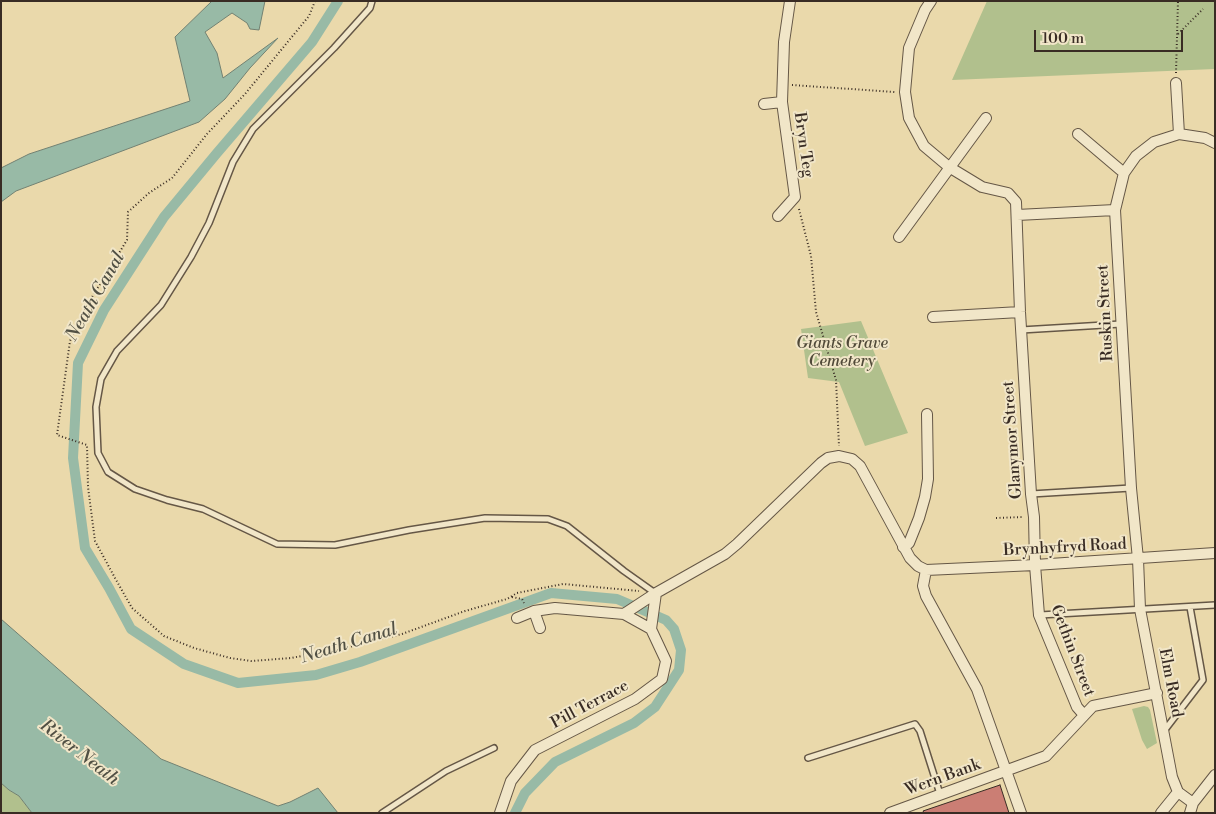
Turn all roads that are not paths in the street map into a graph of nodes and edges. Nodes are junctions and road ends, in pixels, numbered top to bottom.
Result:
1 (372, 1) edge
2 (790, 1) edge
3 (931, 1) edge
4 (1176, 83) road end
5 (782, 102) junction
6 (764, 104) dead end
7 (986, 118) dead end
8 (1078, 134) dead end
9 (1179, 134) junction
10 (1215, 143) edge
11 (949, 167) junction
12 (1124, 173) junction
13 (1115, 210) junction
14 (1017, 215) junction
15 (778, 216) dead end
16 (899, 237) dead end
17 (1020, 312) junction
18 (933, 317) dead end
19 (1121, 324) junction
20 (1021, 330) junction
21 (927, 414) dead end
22 (1131, 488) junction
23 (1031, 494) junction
24 (903, 547) junction
25 (1215, 554) edge
26 (1138, 559) junction
27 (1035, 565) junction
28 (922, 568) junction
29 (656, 593) junction
30 (1215, 605) edge
31 (1190, 607) junction
32 (1140, 609) junction
33 (534, 611) junction
34 (626, 612) junction
35 (1039, 616) junction
36 (517, 618) dead end
37 (651, 625) junction
38 (540, 628) dead end
39 (1157, 693) junction
40 (1084, 715) junction
41 (1164, 731) junction
42 (494, 748) dead end
43 (808, 758) dead end
44 (1007, 770) junction
45 (1215, 775) edge
46 (1178, 792) junction
47 (940, 795) junction
48 (1192, 808) edge
49 (382, 813) edge
50 (500, 813) edge
51 (890, 813) edge
52 (1021, 813) edge
53 (1160, 813) edge

1 - 29 lane
2 - 5 street, Bryn Teg
3 - 11 street
4 - 9 street
5 - 6 street, Bryn Teg
5 - 15 street, Bryn Teg
7 - 11 street
8 - 12 street
9 - 10 street, Ruskin Street
9 - 12 street, Ruskin Street
11 - 14 street, Glanymor Street
11 - 16 street
12 - 13 street, Ruskin Street
13 - 14 street
13 - 19 street, Ruskin Street
14 - 17 street, Glanymor Street
17 - 18 street
17 - 20 street, Glanymor Street
19 - 20 lane
19 - 22 street, Ruskin Street
20 - 23 street, Glanymor Street
21 - 24 street
22 - 23 lane
22 - 26 street, Ruskin Street
23 - 27 street, Glanymor Street
24 - 28 street
24 - 29 street
25 - 26 street, Brynhyfryd Road
26 - 27 street, Brynhyfryd Road
26 - 32 street, Elm Road
27 - 28 street, Brynhyfryd Road
27 - 35 street, Gethin Street
28 - 44 street
29 - 34 street
29 - 37 street
30 - 31 lane
31 - 32 lane
31 - 41 lane
32 - 35 lane
32 - 39 street, Elm Road
33 - 34 street
33 - 36 street
33 - 38 street
34 - 37 street
35 - 40 street, Gethin Street
37 - 50 street, Pill Terrace
39 - 40 street, Wern Bank
39 - 41 street, Elm Road
40 - 44 street, Wern Bank
41 - 46 street, Elm Road
42 - 49 lane
43 - 47 lane
44 - 47 street, Wern Bank
44 - 52 street
45 - 48 street
46 - 48 street
46 - 53 street
47 - 51 street, Wern Bank

